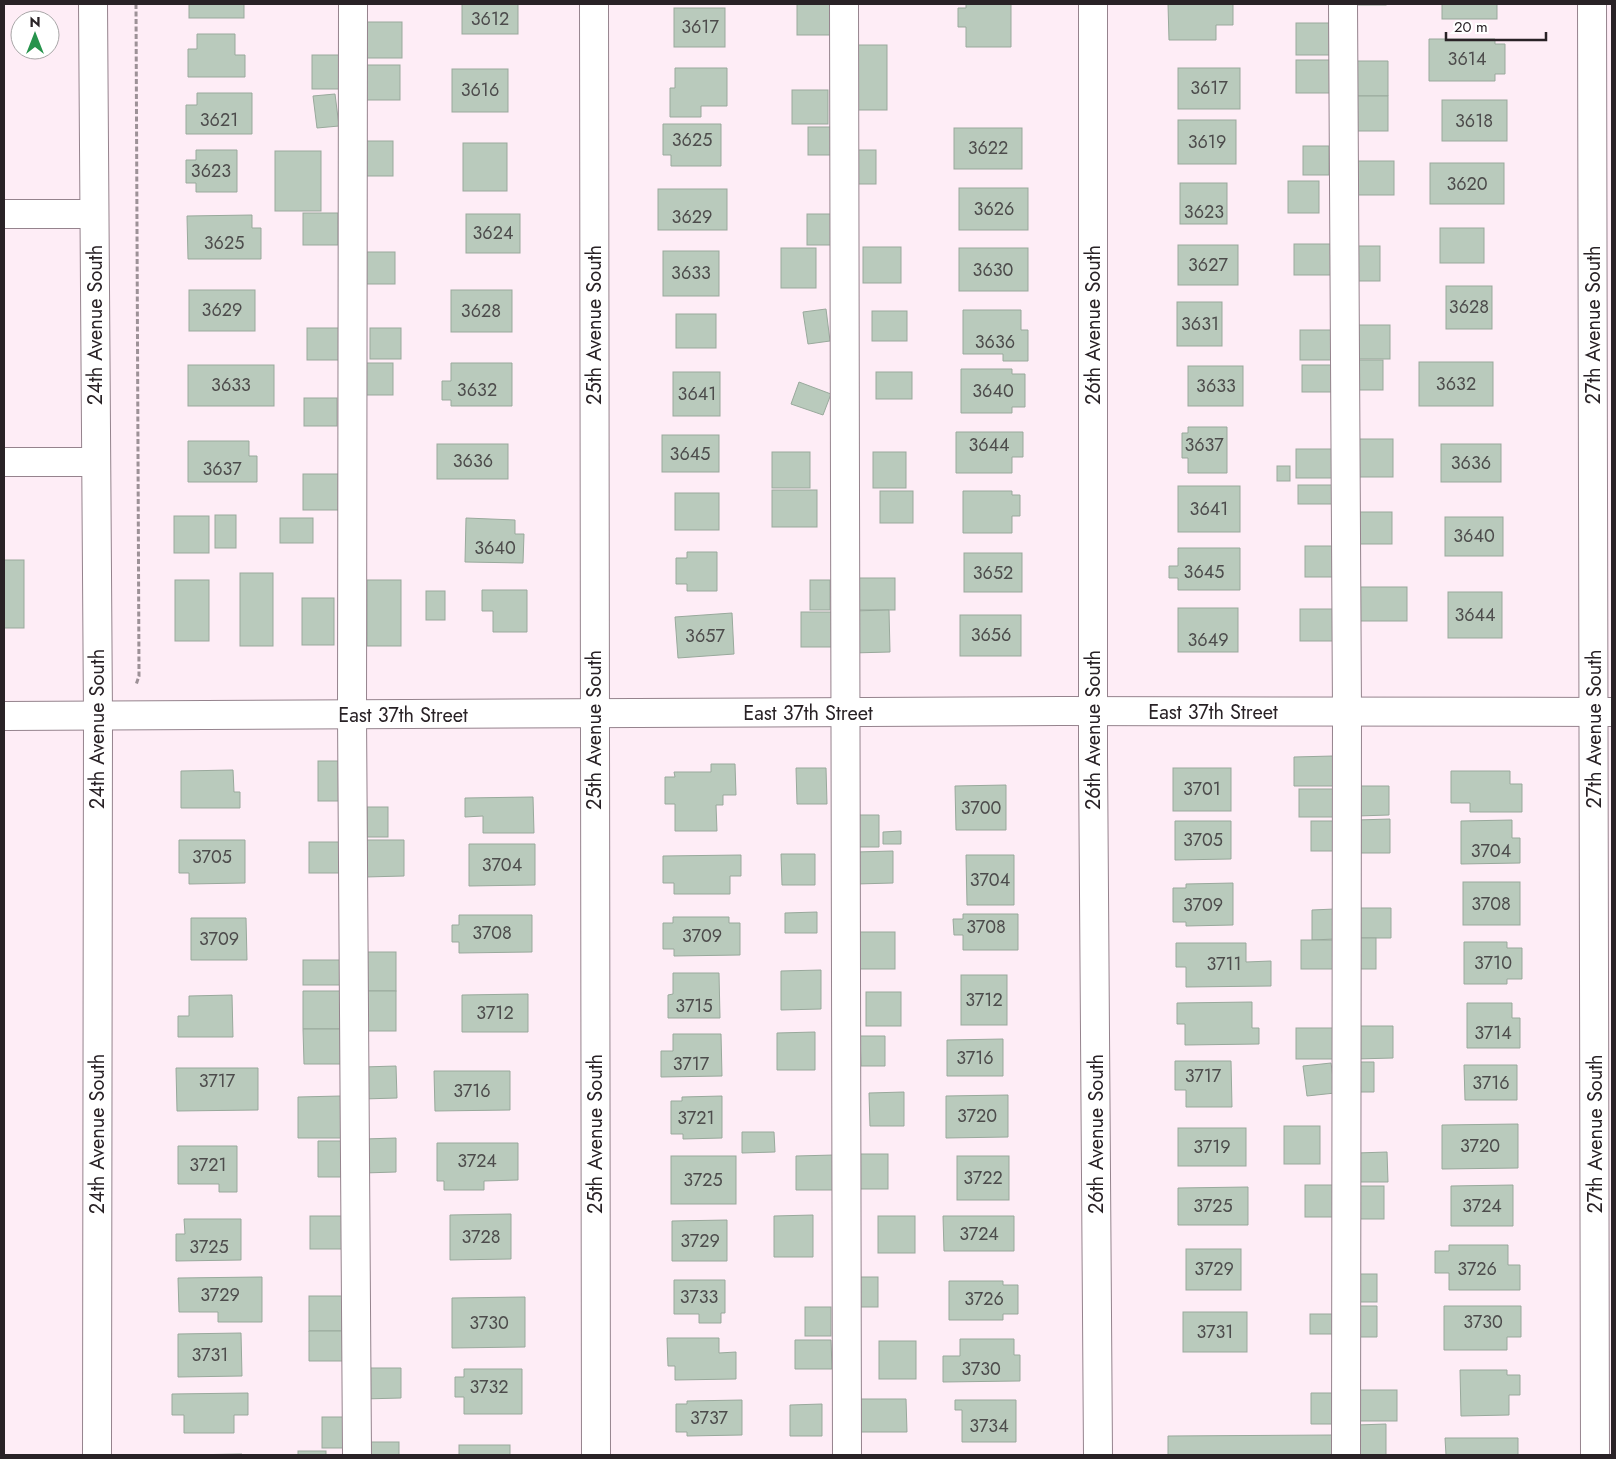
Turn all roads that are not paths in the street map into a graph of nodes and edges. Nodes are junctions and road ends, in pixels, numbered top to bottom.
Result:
1 (93, 4) edge
2 (353, 4) edge
3 (594, 4) edge
4 (844, 4) edge
5 (1093, 4) edge
6 (1343, 4) edge
7 (1592, 4) edge
8 (4, 214) edge
9 (94, 214) junction
10 (4, 462) edge
11 (96, 462) junction
12 (1093, 711) junction
13 (845, 712) junction
14 (1603, 712) edge
15 (1347, 713) junction
16 (594, 714) junction
17 (352, 715) junction
18 (4, 716) edge
19 (98, 716) junction
20 (97, 1455) edge
21 (357, 1455) edge
22 (596, 1455) edge
23 (847, 1455) edge
24 (1098, 1455) edge
25 (1346, 1455) edge
26 (1595, 1455) edge

1 - 9 street, 24th Avenue South
2 - 17 street
3 - 16 street, 25th Avenue South
4 - 13 street
5 - 12 street, 26th Avenue South
6 - 15 street
7 - 14 street, 27th Avenue South
8 - 9 street
9 - 11 street, 24th Avenue South
10 - 11 street
11 - 19 street, 24th Avenue South
12 - 13 street, East 37th Street
12 - 15 street, East 37th Street
12 - 24 street, 26th Avenue South
13 - 16 street, East 37th Street
13 - 23 street
14 - 15 street, East 37th Street
14 - 26 street, 27th Avenue South
15 - 25 street
16 - 17 street, East 37th Street
16 - 22 street, 25th Avenue South
17 - 19 street, East 37th Street
17 - 21 street
18 - 19 street, East 37th Street
19 - 20 street, 24th Avenue South

